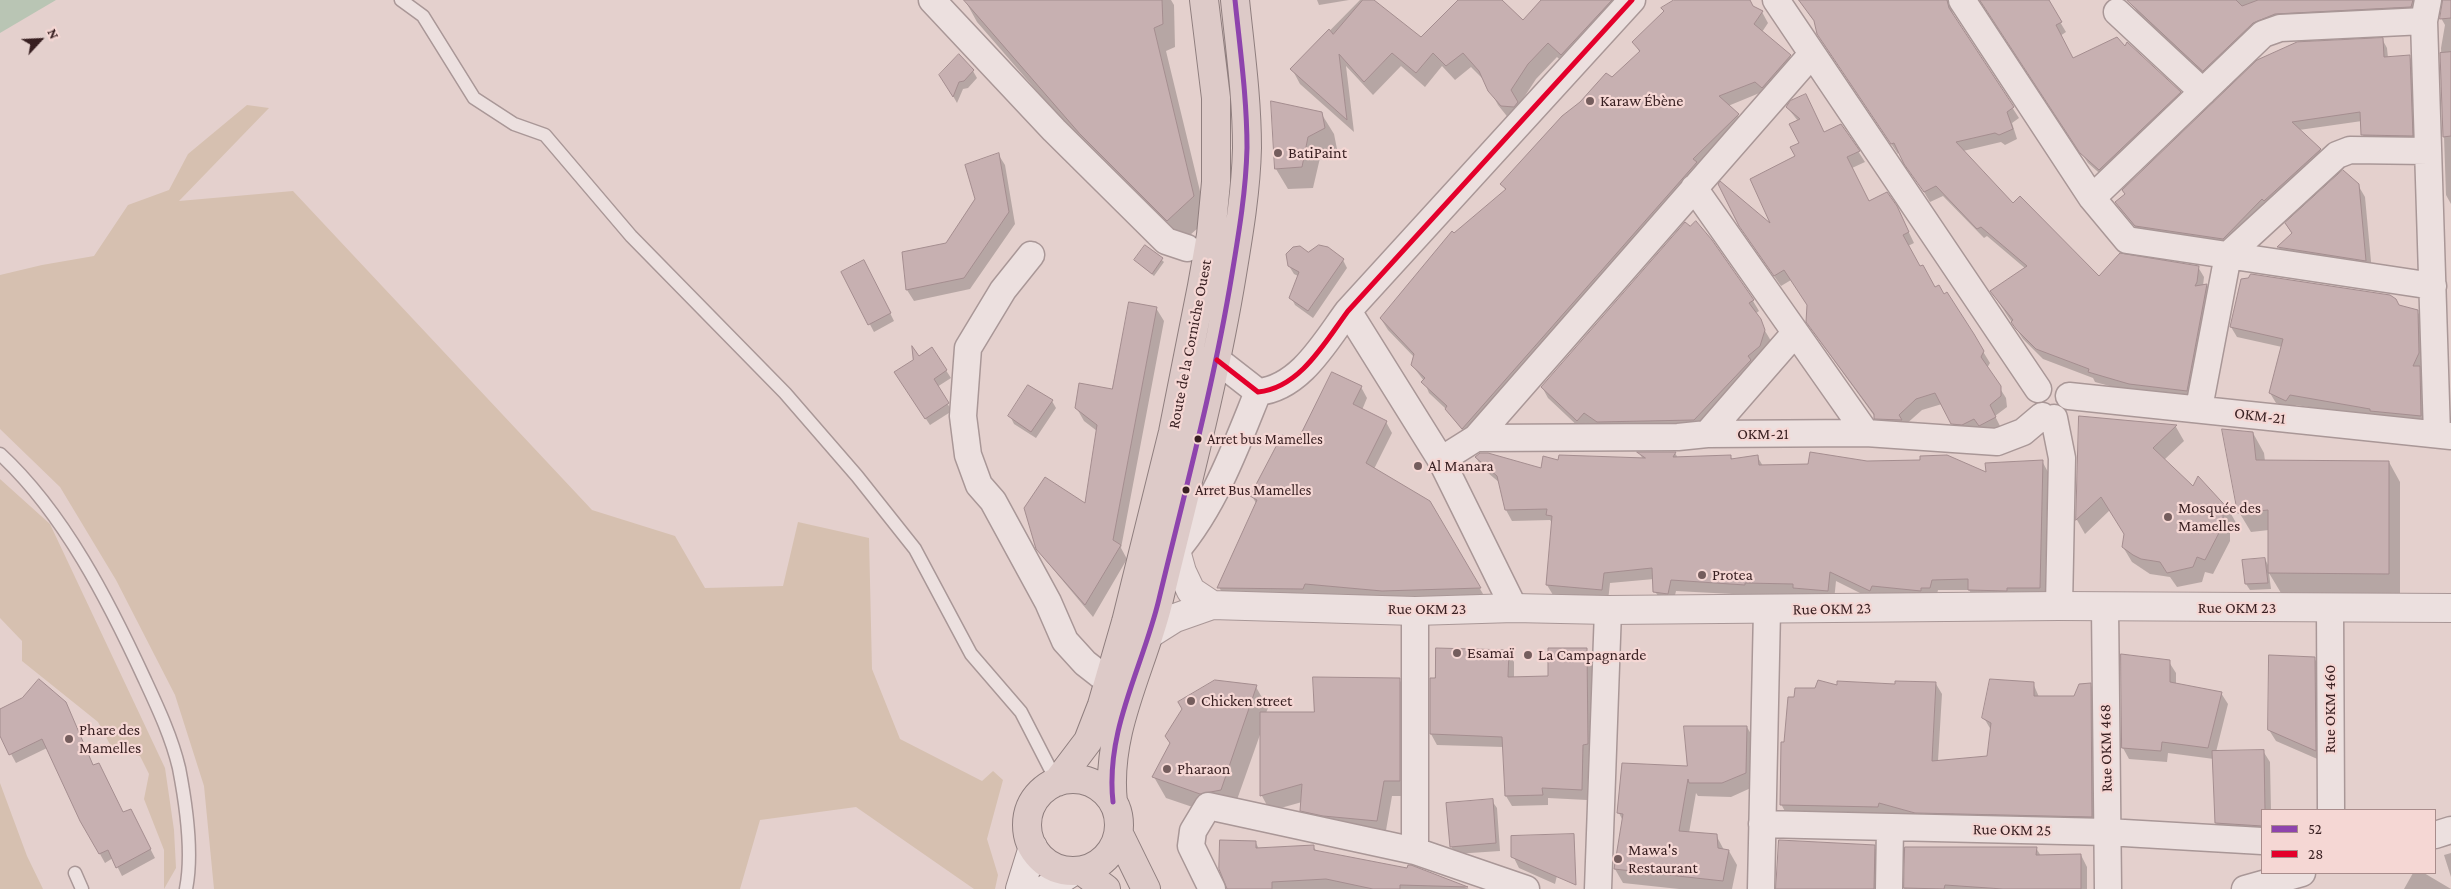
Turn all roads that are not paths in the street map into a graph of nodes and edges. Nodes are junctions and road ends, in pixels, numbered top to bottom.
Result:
1 (402, 0) edge
2 (932, 0) edge
3 (1204, 0) edge
4 (1235, 0) edge
5 (1632, 0) edge
6 (1776, 0) edge
7 (1962, 0) edge
8 (2426, 11) edge
9 (2117, 12) dead end
10 (1812, 54) junction
11 (2203, 92) junction
12 (2428, 151) junction
13 (1694, 188) junction
14 (2092, 198) junction
15 (1211, 228) junction
16 (1188, 248) junction
17 (1031, 255) dead end
18 (2228, 255) junction
19 (1202, 286) junction
20 (2433, 286) junction
21 (1348, 311) junction
22 (1795, 332) junction
23 (1217, 360) junction
24 (2038, 389) junction
25 (1258, 392) junction
26 (2069, 396) junction
27 (2199, 408) junction
28 (2048, 417) junction
29 (1707, 434) junction
30 (1866, 434) junction
31 (2444, 435) edge
32 (1476, 438) junction
33 (0, 454) edge
34 (1441, 460) junction
35 (1173, 550) junction
36 (1212, 605) junction
37 (2059, 606) junction
38 (2105, 607) junction
39 (1514, 608) junction
40 (2330, 608) junction
41 (2451, 608) edge
42 (1608, 610) junction
43 (1767, 610) junction
44 (1415, 611) junction
45 (1148, 634) junction
46 (1108, 681) junction
47 (1057, 782) junction
48 (1113, 802) junction
49 (2331, 809) edge
50 (1762, 824) junction
51 (1890, 827) junction
52 (2451, 830) edge
53 (2107, 832) junction
54 (1119, 834) junction
55 (2436, 835) edge
56 (2261, 841) edge
57 (1033, 847) junction
58 (1415, 851) junction
59 (1077, 871) junction
60 (75, 873) dead end
61 (2298, 874) edge
62 (82, 889) edge
63 (186, 889) edge
64 (1020, 889) edge
65 (1046, 889) edge
66 (1106, 889) edge
67 (1146, 889) edge
68 (1212, 889) edge
69 (1526, 889) edge
70 (1598, 889) edge
71 (1761, 889) edge
72 (1889, 889) edge
73 (2108, 889) edge
74 (2245, 889) edge

1 - 47 lane
2 - 16 street
3 - 15 highway, Route de la Corniche Ouest
4 - 23 highway, Route de la Corniche Ouest
5 - 21 street
6 - 10 street
7 - 14 street
8 - 11 street
8 - 12 street
9 - 11 street
10 - 13 street
10 - 24 street
11 - 14 street
12 - 18 street
12 - 20 street
13 - 22 street
13 - 32 street
14 - 18 street
15 - 16 street
15 - 19 highway, Route de la Corniche Ouest
16 - 19 street
17 - 46 street
18 - 20 street
18 - 27 street
19 - 46 highway, Route de la Corniche Ouest
20 - 31 street
21 - 25 street
21 - 34 street
22 - 29 street
22 - 30 street
23 - 25 street
23 - 35 highway, Route de la Corniche Ouest
24 - 26 street
24 - 28 street
25 - 35 street
26 - 27 street, OKM-21
26 - 28 street
27 - 31 street, OKM-21
28 - 30 street, OKM-21
28 - 37 street
29 - 30 street, OKM-21
29 - 32 street, OKM-21
32 - 34 street
33 - 63 lane
34 - 39 street
35 - 36 street
35 - 45 highway, Route de la Corniche Ouest
36 - 44 street, Rue OKM 23
36 - 45 street
37 - 38 street, Rue OKM 23
37 - 43 street, Rue OKM 23
38 - 40 street, Rue OKM 23
38 - 53 street, Rue OKM 468
39 - 42 street, Rue OKM 23
39 - 44 street, Rue OKM 23
40 - 41 street, Rue OKM 23
40 - 49 street, Rue OKM 460
42 - 43 street, Rue OKM 23
42 - 70 street
43 - 50 street
44 - 58 street
45 - 48 highway, Route de la Corniche Ouest
46 - 47 highway, Route de la Corniche Ouest
47 - 48 highway
47 - 57 highway
48 - 54 highway
50 - 51 street, Rue OKM 25
50 - 71 street
51 - 53 street, Rue OKM 25
51 - 72 street
52 - 55 street
53 - 56 street, Rue OKM 25
53 - 73 street, Rue OKM 468
54 - 59 highway
54 - 67 highway
57 - 59 highway
57 - 64 street
58 - 68 street
58 - 69 street
59 - 65 street
59 - 66 highway
60 - 62 lane
61 - 74 street

